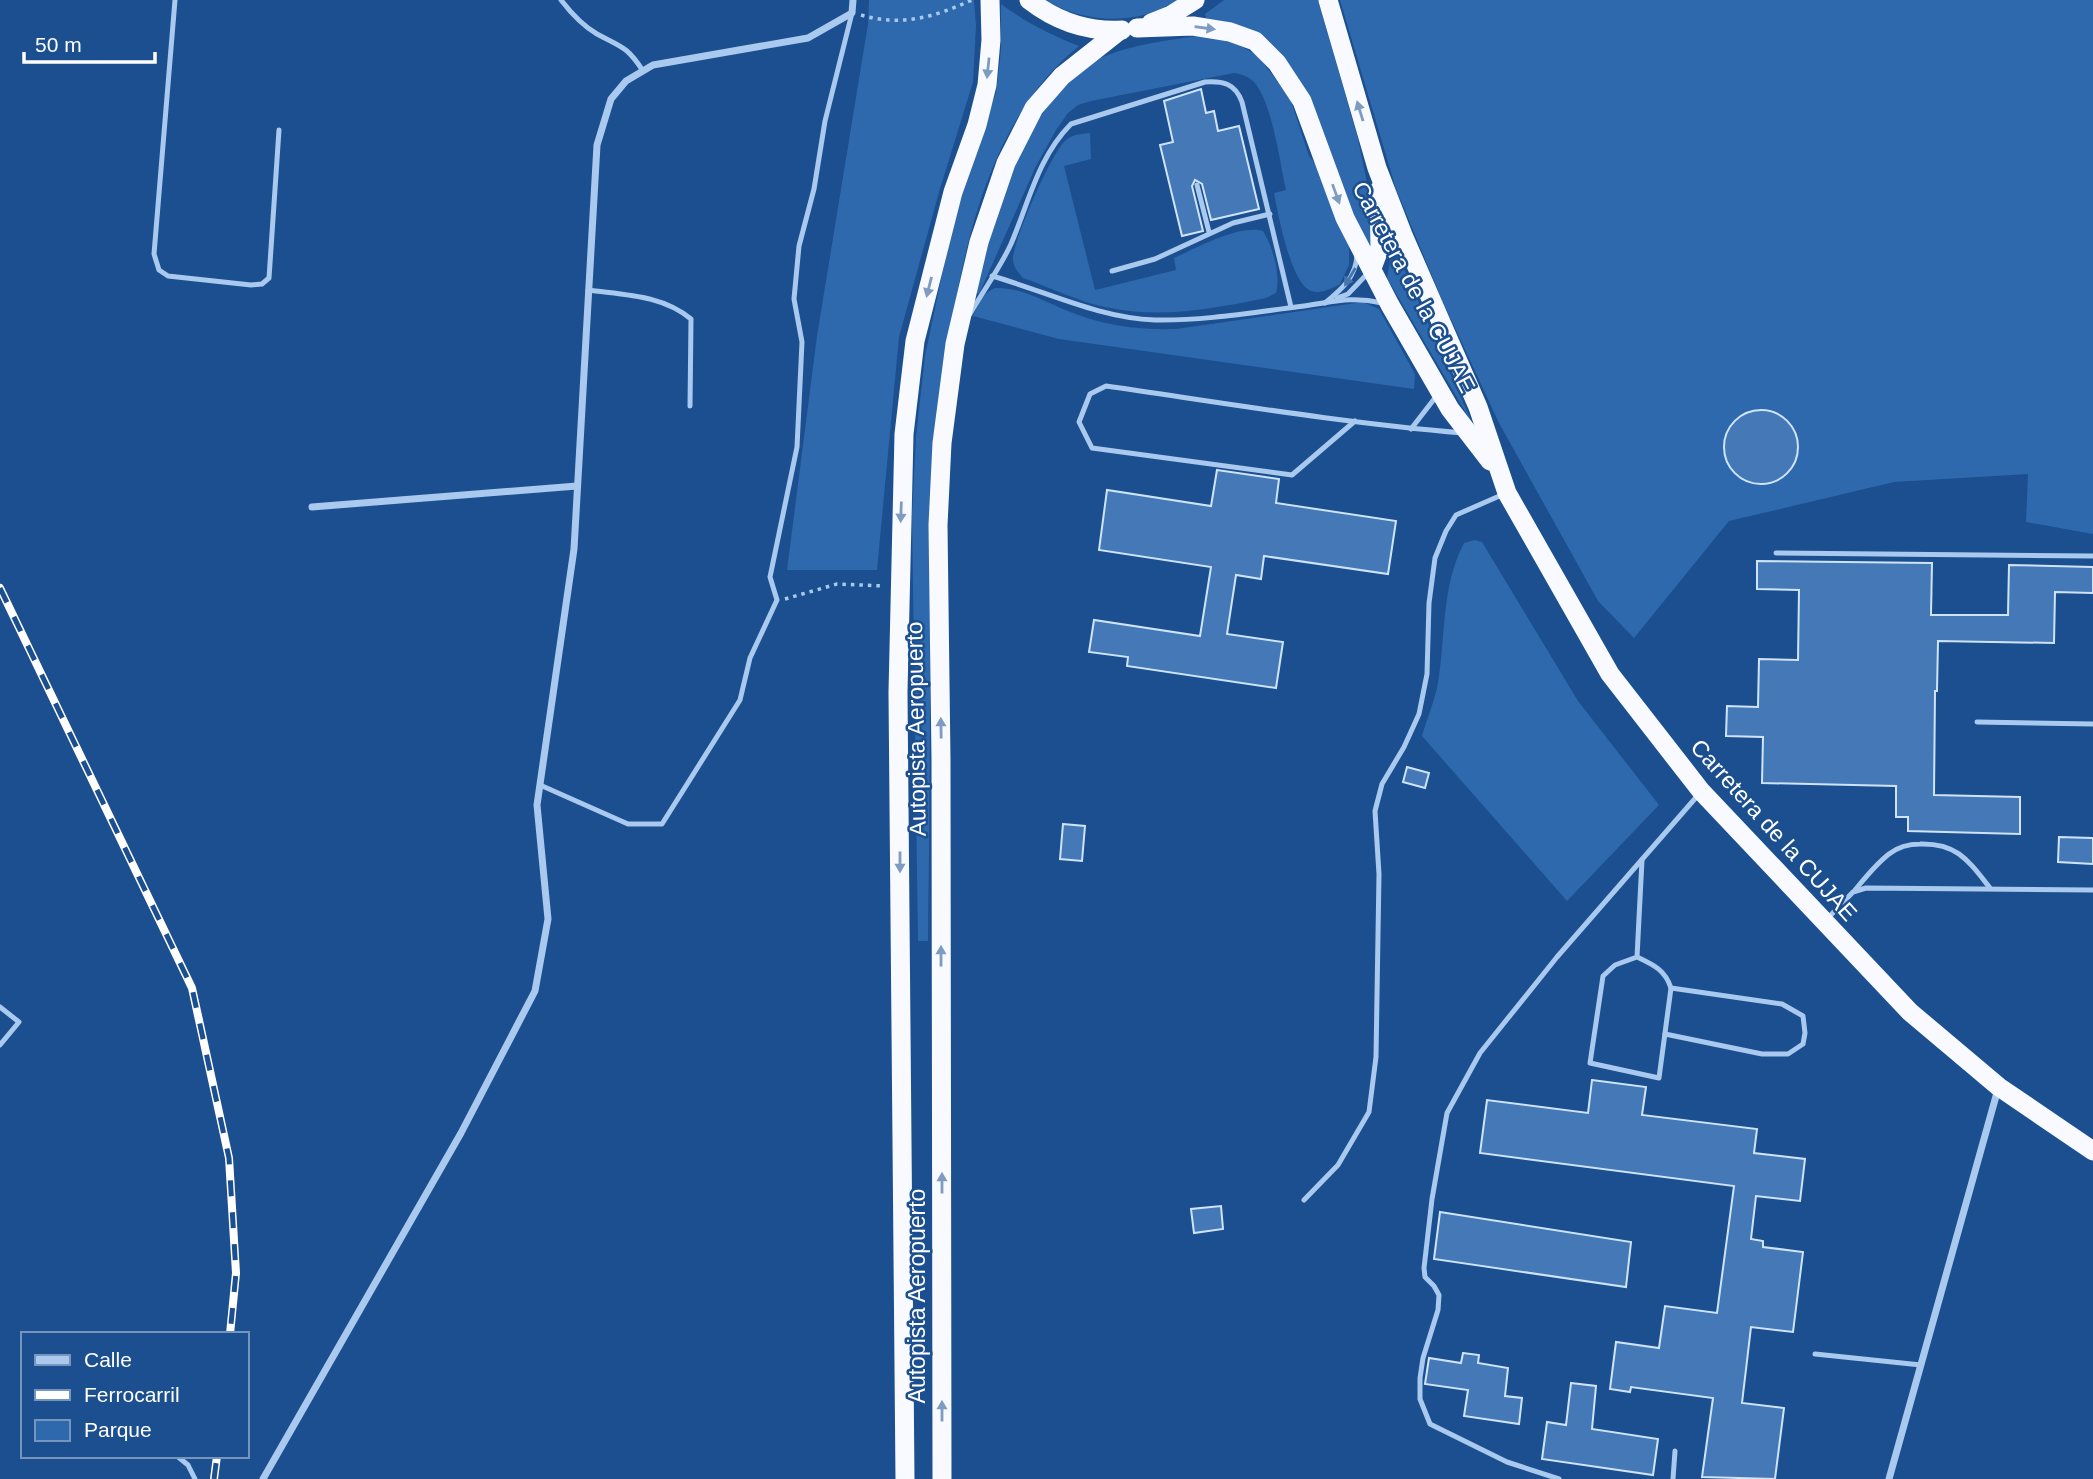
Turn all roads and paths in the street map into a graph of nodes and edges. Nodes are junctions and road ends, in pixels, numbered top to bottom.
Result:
1 (176, 0) edge
2 (561, 0) edge
3 (853, 0) edge
4 (972, 0) edge
5 (990, 0) edge
6 (1029, 0) edge
7 (1195, 0) edge
8 (1328, 0) edge
9 (852, 13) junction
10 (1128, 30) junction
11 (643, 71) junction
12 (279, 130) dead end
13 (1377, 168) junction
14 (1197, 186) dead end
15 (1270, 214) junction
16 (1209, 232) junction
17 (1357, 241) junction
18 (1372, 268) junction
19 (1112, 271) dead end
20 (992, 276) junction
21 (589, 290) junction
22 (1324, 303) junction
23 (1391, 305) junction
24 (1291, 307) junction
25 (1440, 391) junction
26 (948, 398) junction
27 (690, 406) dead end
28 (1355, 421) junction
29 (1411, 429) junction
30 (1469, 434) junction
31 (1498, 472) junction
32 (578, 486) junction
33 (1507, 493) junction
34 (312, 507) dead end
35 (1776, 552) dead end
36 (2093, 556) edge
37 (900, 587) junction
38 (777, 600) junction
39 (1977, 722) dead end
40 (2093, 724) edge
41 (540, 785) junction
42 (1701, 792) junction
43 (1642, 860) junction
44 (1990, 888) junction
45 (2093, 890) edge
46 (1853, 892) junction
47 (1825, 922) junction
48 (1637, 957) junction
49 (1671, 989) junction
50 (0, 1007) edge
51 (1665, 1034) junction
52 (0, 1045) edge
53 (1998, 1087) junction
54 (2093, 1152) edge
55 (1304, 1200) dead end
56 (1815, 1354) dead end
57 (1921, 1365) junction
58 (1675, 1451) dead end
59 (179, 1458) edge
60 (195, 1479) edge
61 (263, 1479) edge
62 (905, 1479) edge
63 (942, 1479) edge
64 (1559, 1479) edge
65 (1673, 1479) edge
66 (1889, 1479) edge

1 - 12 lane
2 - 11 lane
3 - 9 street
4 - 9 path
5 -> 37 highway, Autopista Aeropuerto
6 - 10 highway, Carretera de la CUJAE
7 - 10 highway
13 -> 8 highway, Carretera de la CUJAE
9 - 11 street
9 - 38 lane
10 -> 17 highway, Carretera de la CUJAE
10 - 26 highway, Autopista Aeropuerto
11 - 21 street
13 - 18 highway
13 - 31 highway, Carretera de la CUJAE
14 - 16 lane
15 - 16 lane
15 - 20 lane
15 - 24 lane
16 - 19 lane
17 - 18 highway, Carretera de la CUJAE
17 -> 22 lane
18 - 22 lane
18 - 23 highway, Carretera de la CUJAE
20 - 24 lane
20 - 26 lane
21 - 27 lane
21 - 32 street
22 - 23 lane
22 - 24 lane
23 - 25 highway, Carretera de la CUJAE
25 - 29 lane
25 - 30 highway, Carretera de la CUJAE
63 -> 26 highway, Autopista Aeropuerto
28 - 28 lane
28 - 29 lane
29 - 30 lane
30 - 31 highway, Carretera de la CUJAE
31 - 33 highway, Carretera de la CUJAE
32 - 34 street
32 - 41 street
33 - 42 highway, Carretera de la CUJAE
33 - 55 lane
35 - 36 lane
37 - 38 path
37 -> 62 highway, Autopista Aeropuerto
38 - 41 lane
39 - 40 lane
41 - 61 street
42 - 43 lane
42 - 47 highway, Carretera de la CUJAE
43 - 48 lane
43 - 64 lane
44 - 45 lane
44 - 46 lane
44 - 46 lane
46 - 47 lane
47 - 53 highway, Carretera de la CUJAE
48 - 49 lane
48 - 51 lane
49 - 51 lane
49 - 51 lane
50 - 52 lane
53 - 54 highway, Carretera de la CUJAE
53 - 57 street
56 - 57 lane
57 - 66 street
58 - 65 lane
59 - 60 lane

